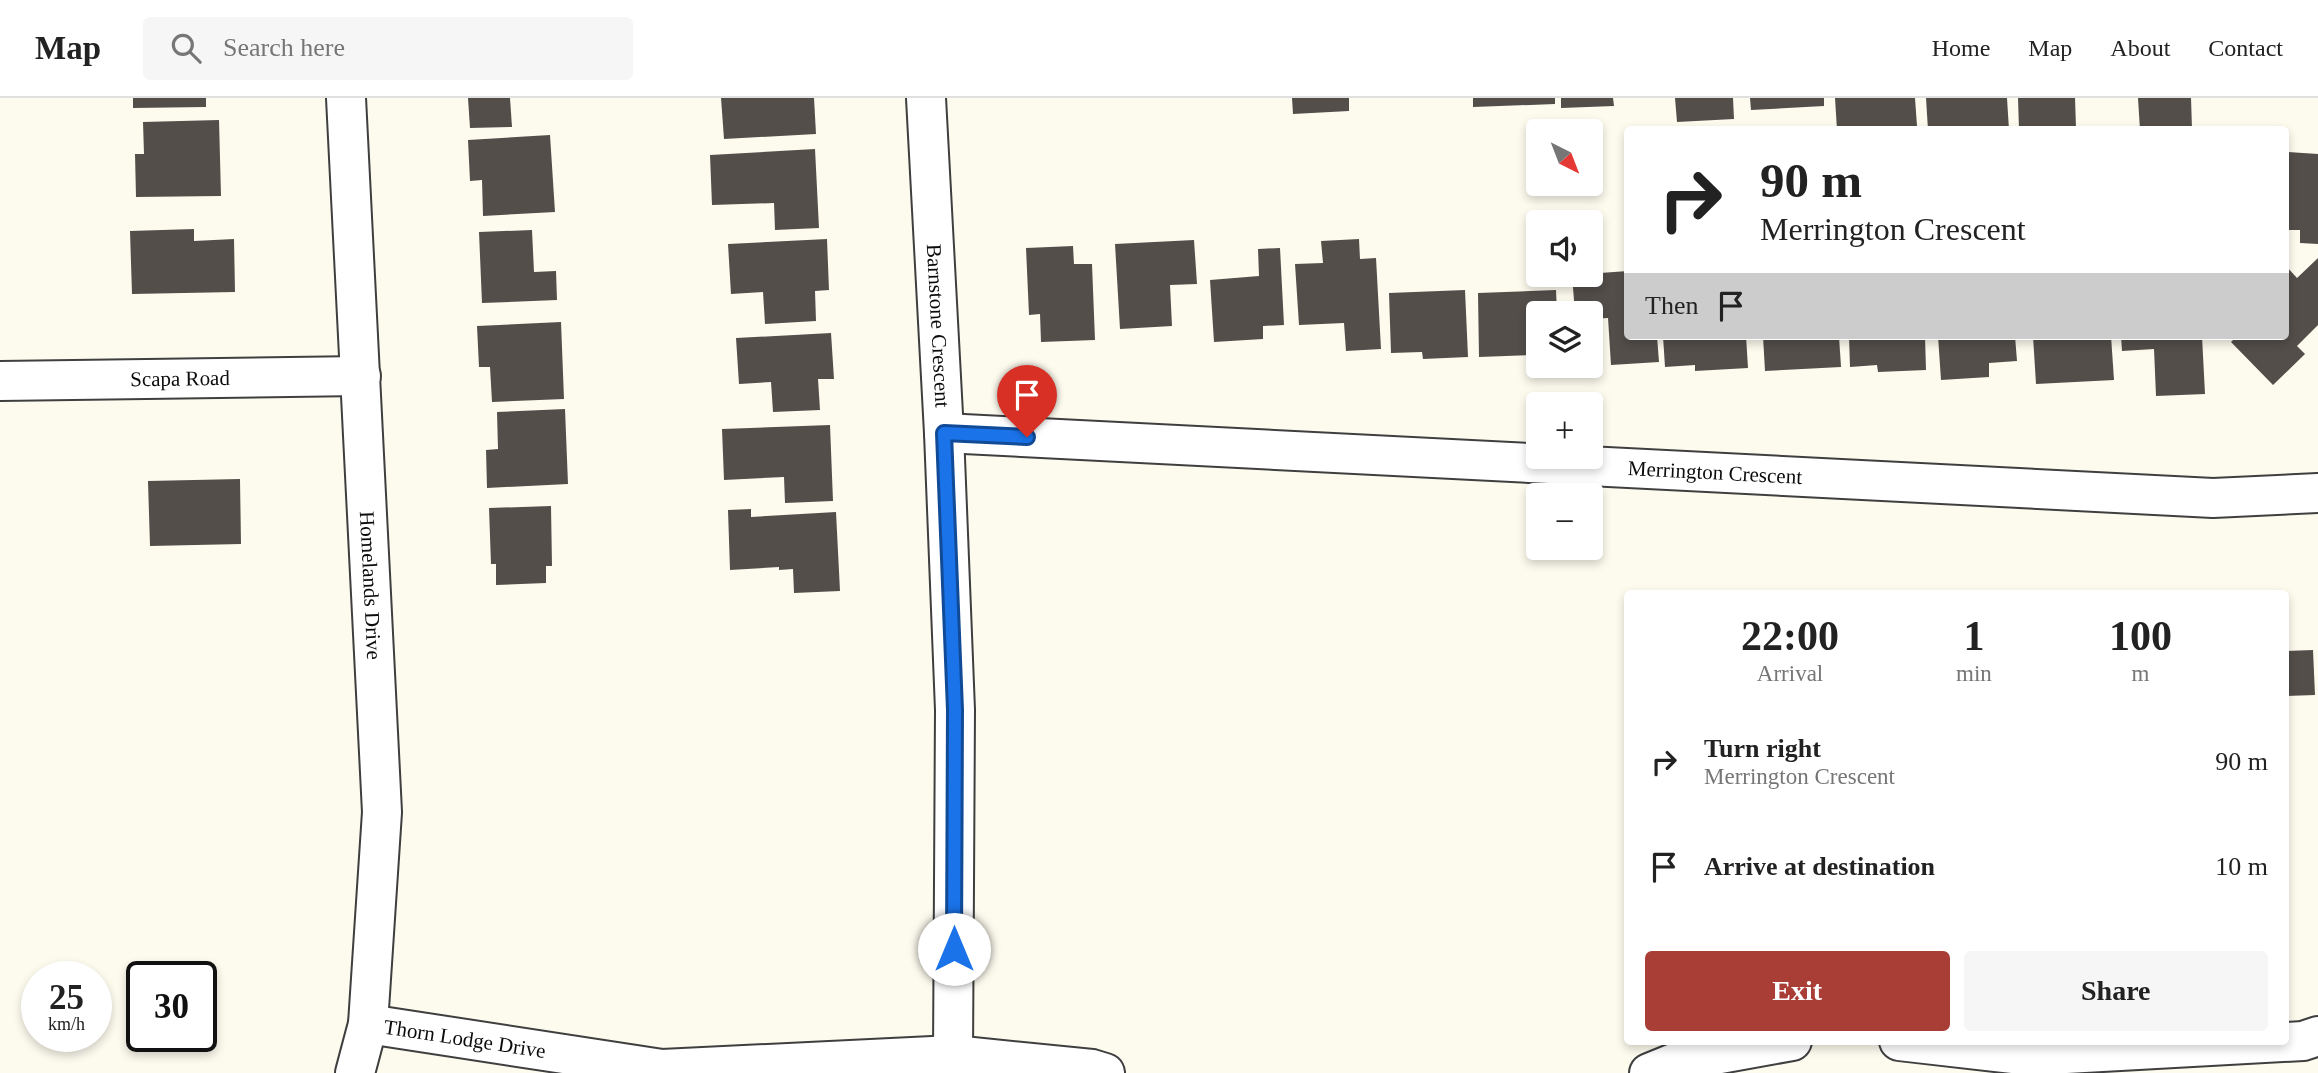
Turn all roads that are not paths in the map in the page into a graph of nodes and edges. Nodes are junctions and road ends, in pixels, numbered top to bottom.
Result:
1 (346, 98) edge
2 (926, 98) edge
3 (361, 376) junction
4 (0, 381) edge
5 (944, 433) junction
6 (2318, 492) edge
7 (368, 1024) junction
8 (2318, 1037) edge
9 (2289, 1042) edge
10 (1770, 1045) edge
11 (1922, 1045) edge
12 (2256, 1045) edge
13 (953, 1055) junction
14 (2031, 1064) edge
15 (355, 1073) edge
16 (1105, 1073) edge
17 (1649, 1073) edge

1 - 3 street, Homelands Drive
2 - 5 street, Barnstone Crescent
3 - 4 street, Scapa Road
3 - 7 street, Homelands Drive
5 - 6 street, Merrington Crescent
5 - 13 street, Barnstone Crescent
7 - 13 street, Thorn Lodge Drive
7 - 15 street, Homelands Drive
8 - 9 street
10 - 17 street
11 - 14 street
12 - 14 street
13 - 16 street, Thorn Lodge Drive

